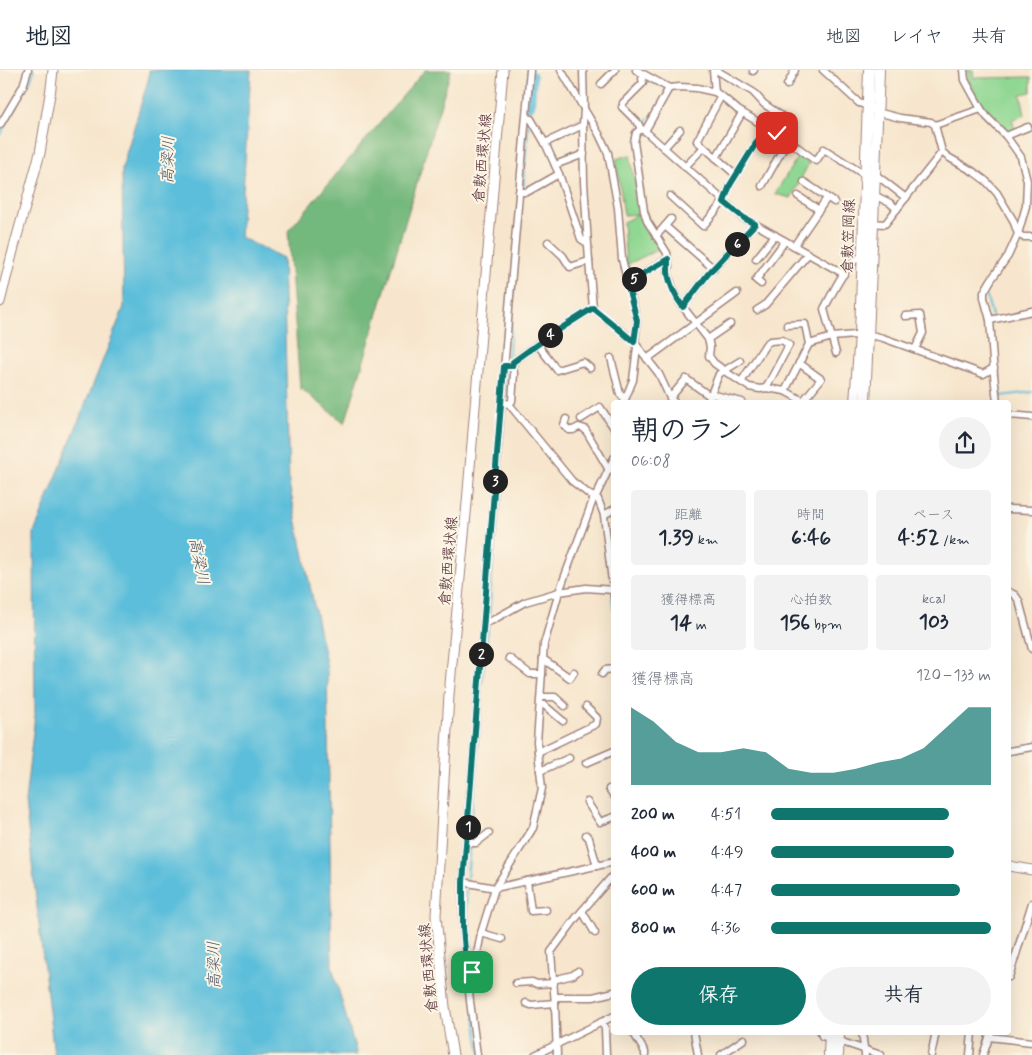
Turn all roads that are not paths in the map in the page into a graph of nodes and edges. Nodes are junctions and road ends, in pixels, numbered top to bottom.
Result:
1 (28, 70) edge
2 (53, 70) edge
3 (503, 70) edge
4 (530, 70) edge
5 (561, 70) edge
6 (583, 70) edge
7 (615, 70) edge
8 (636, 70) edge
9 (714, 70) edge
10 (795, 70) edge
11 (823, 70) edge
12 (869, 70) edge
13 (878, 70) edge
14 (964, 70) edge
15 (643, 77) junction
16 (601, 84) dead end
17 (787, 85) dead end
18 (669, 88) junction
19 (715, 92) junction
20 (722, 96) junction
21 (868, 106) junction
22 (584, 109) junction
23 (981, 109) junction
24 (877, 112) junction
25 (742, 113) junction
26 (528, 119) junction
27 (0, 125) edge
28 (583, 125) junction
29 (935, 125) junction
30 (766, 127) junction
31 (1028, 127) dead end
32 (643, 129) junction
33 (680, 130) dead end
34 (777, 133) junction
35 (1006, 136) junction
36 (788, 140) junction
37 (545, 143) junction
38 (704, 147) junction
39 (664, 148) junction
40 (942, 152) junction
41 (584, 154) junction
42 (716, 158) junction
43 (555, 165) junction
44 (685, 167) junction
45 (560, 174) junction
46 (1029, 174) edge
47 (736, 175) junction
48 (870, 175) junction
49 (804, 182) dead end
50 (762, 186) dead end
51 (521, 193) junction
52 (874, 195) junction
53 (670, 196) dead end
54 (798, 196) dead end
55 (827, 198) junction
56 (906, 198) junction
57 (724, 202) junction
58 (834, 202) dead end
59 (897, 209) junction
60 (819, 210) junction
61 (671, 219) dead end
62 (868, 223) junction
63 (755, 224) junction
64 (665, 226) junction
65 (1018, 234) junction
66 (774, 235) junction
67 (656, 236) junction
68 (1032, 237) edge
69 (785, 241) junction
70 (548, 242) dead end
71 (587, 243) junction
72 (794, 246) junction
73 (808, 254) junction
74 (756, 258) dead end
75 (867, 258) junction
76 (668, 259) junction
77 (588, 261) junction
78 (714, 269) junction
79 (844, 274) junction
80 (629, 282) junction
81 (761, 284) dead end
82 (737, 293) dead end
83 (0, 302) edge
84 (683, 307) junction
85 (593, 308) junction
86 (757, 310) dead end
87 (1032, 311) edge
88 (905, 316) dead end
89 (990, 320) junction
90 (695, 323) junction
91 (730, 324) dead end
92 (787, 325) dead end
93 (863, 335) junction
94 (832, 337) junction
95 (708, 339) junction
96 (537, 344) junction
97 (809, 344) junction
98 (636, 345) junction
99 (915, 349) junction
100 (836, 353) dead end
101 (611, 358) dead end
102 (647, 358) junction
103 (740, 361) dead end
104 (799, 363) junction
105 (508, 366) junction
106 (590, 368) dead end
107 (994, 368) junction
108 (724, 370) junction
109 (741, 382) junction
110 (766, 388) junction
111 (785, 391) junction
112 (711, 394) junction
113 (624, 399) edge
114 (672, 400) edge
115 (709, 400) edge
116 (734, 400) edge
117 (801, 400) edge
118 (805, 400) edge
119 (856, 400) edge
120 (865, 400) edge
121 (997, 400) edge
122 (505, 403) junction
123 (1011, 414) edge
124 (1032, 417) edge
125 (581, 418) dead end
126 (566, 419) dead end
127 (611, 424) edge
128 (611, 463) edge
129 (608, 468) junction
130 (596, 497) junction
131 (1011, 509) edge
132 (1032, 510) edge
133 (611, 511) edge
134 (604, 515) junction
135 (611, 580) edge
136 (611, 589) edge
137 (559, 592) junction
138 (1011, 593) edge
139 (487, 622) junction
140 (1032, 649) edge
141 (508, 658) dead end
142 (543, 658) junction
143 (611, 669) edge
144 (574, 672) dead end
145 (542, 674) junction
146 (602, 674) dead end
147 (541, 700) junction
148 (565, 706) dead end
149 (586, 707) dead end
150 (564, 721) dead end
151 (1032, 747) edge
152 (1011, 751) edge
153 (538, 752) junction
154 (611, 752) edge
155 (569, 758) dead end
156 (586, 763) dead end
157 (540, 771) junction
158 (609, 788) dead end
159 (611, 791) edge
160 (587, 802) dead end
161 (611, 818) edge
162 (489, 834) dead end
163 (586, 835) dead end
164 (469, 843) junction
165 (611, 863) edge
166 (597, 866) junction
167 (1011, 866) edge
168 (1032, 870) edge
169 (611, 877) edge
170 (527, 881) junction
171 (465, 882) junction
172 (495, 888) junction
173 (1032, 903) edge
174 (546, 910) dead end
175 (582, 911) junction
176 (595, 932) dead end
177 (481, 934) junction
178 (502, 939) dead end
179 (578, 971) dead end
180 (1011, 971) edge
181 (554, 981) junction
182 (470, 983) junction
183 (516, 983) dead end
184 (611, 993) edge
185 (555, 1000) junction
186 (526, 1003) dead end
187 (611, 1017) edge
188 (601, 1022) junction
189 (635, 1035) edge
190 (695, 1035) edge
191 (832, 1035) edge
192 (862, 1035) edge
193 (935, 1035) edge
194 (972, 1035) edge
195 (990, 1035) edge
196 (744, 1039) dead end
197 (1032, 1042) edge
198 (558, 1044) junction
199 (865, 1052) edge
200 (453, 1055) edge
201 (477, 1055) edge
202 (535, 1055) edge
203 (557, 1055) edge
204 (606, 1055) edge
205 (644, 1055) edge
206 (698, 1055) edge
207 (721, 1055) edge
208 (829, 1055) edge
209 (838, 1055) edge
210 (881, 1055) edge
211 (931, 1055) edge
212 (970, 1055) edge
213 (983, 1055) edge

1 - 27 street
2 - 83 main road
3 - 200 main road, 倉敷西環状線
4 - 26 street
5 - 22 street
6 - 22 street
7 - 16 street
8 - 15 street
9 - 19 street
9 - 34 street
10 - 17 street
11 - 21 street
12 - 21 main road, 倉敷笠岡線
13 - 24 main road, 倉敷笠岡線
14 - 23 street
15 - 18 street
15 - 32 street
18 - 19 street
18 - 32 street
19 - 20 street
20 - 25 street
20 - 38 street
21 - 24 street
21 - 48 main road, 倉敷笠岡線
22 - 28 street
22 - 80 street
23 - 29 street
23 - 35 street
24 - 29 street
24 - 48 main road, 倉敷笠岡線
25 - 30 street
25 - 42 street
26 - 37 street
26 - 51 street
28 - 37 street
28 - 41 street
29 - 40 street
30 - 34 street
30 - 47 street
31 - 35 street
32 - 39 street
32 - 67 street
33 - 39 street
34 - 36 street
35 - 46 street
36 - 48 street
36 - 50 street
37 - 43 street
38 - 42 street
38 - 44 street
39 - 44 street
40 - 56 street
40 - 65 street
41 - 43 street
41 - 71 street
42 - 47 street
43 - 45 street
44 - 57 street
45 - 51 street
45 - 71 street
46 - 65 street
47 - 57 street
48 - 52 main road, 倉敷笠岡線
48 - 56 street
48 - 62 main road, 倉敷笠岡線
49 - 55 street
51 - 105 street
52 - 59 street
52 - 62 main road, 倉敷笠岡線
53 - 57 street
54 - 60 street
55 - 58 street
55 - 60 street
56 - 59 street
57 - 63 street
59 - 62 street
60 - 72 street
61 - 64 street
62 - 75 main road, 倉敷笠岡線
63 - 66 street
63 - 78 street
64 - 67 street
64 - 78 street
65 - 68 street
65 - 89 street
66 - 69 street
66 - 74 street
67 - 76 street
69 - 72 street
69 - 81 street
70 - 77 street
71 - 77 street
72 - 73 street
73 - 79 street
73 - 86 street
75 - 79 street
75 - 93 main road, 倉敷笠岡線
76 - 80 street
76 - 84 street
77 - 85 street
78 - 84 street
79 - 94 street
80 - 98 street
82 - 90 street
84 - 90 street
85 - 96 street
85 - 98 street
87 - 89 street
88 - 99 street
89 - 107 street
90 - 95 street
90 - 102 street
91 - 95 street
92 - 97 street
93 - 94 street
93 - 99 street
93 - 119 main road, 倉敷笠岡線
93 - 120 main road, 倉敷笠岡線
94 - 97 street
94 - 100 street
95 - 108 street
96 - 105 street
96 - 106 street
97 - 104 street
98 - 102 street
98 - 113 street
99 - 107 street
101 - 113 street
102 - 114 street
103 - 108 street
104 - 111 street
104 - 118 street
105 - 122 street
105 - 122 street
107 - 121 street
108 - 109 street
108 - 112 street
109 - 110 street
109 - 110 street
110 - 111 street
111 - 117 street
112 - 114 street
112 - 115 street
112 - 116 street
122 - 130 street
122 - 139 street
123 - 124 street
125 - 127 street
126 - 129 street
128 - 129 street
129 - 130 street
130 - 134 street
130 - 137 street
131 - 132 street
133 - 134 street
134 - 135 street
136 - 137 street
137 - 139 street
137 - 142 street
138 - 140 street
139 - 164 street
141 - 145 street
142 - 144 street
142 - 145 street
143 - 146 street
145 - 147 street
147 - 148 street
147 - 150 street
147 - 153 street
149 - 153 street
151 - 152 street
153 - 157 street
154 - 156 street
155 - 157 street
157 - 172 street
158 - 159 street
160 - 161 street
162 - 164 street
163 - 166 street
164 - 171 street
165 - 166 street
166 - 170 street
167 - 168 main road
169 - 175 street
170 - 172 street
170 - 174 street
171 - 172 street
171 - 182 street
172 - 177 street
173 - 180 street
175 - 176 street
175 - 181 street
177 - 178 street
177 - 182 street
179 - 181 street
181 - 183 street
181 - 185 street
182 - 201 street
184 - 185 street
185 - 186 street
185 - 198 street
187 - 188 street
188 - 198 street
188 - 204 street
189 - 205 street
190 - 206 street
191 - 199 street
191 - 208 main road
191 - 209 main road
192 - 199 street
193 - 211 street
194 - 212 street
195 - 197 street
195 - 213 street
196 - 207 street
198 - 202 street
198 - 203 street
199 - 210 street

